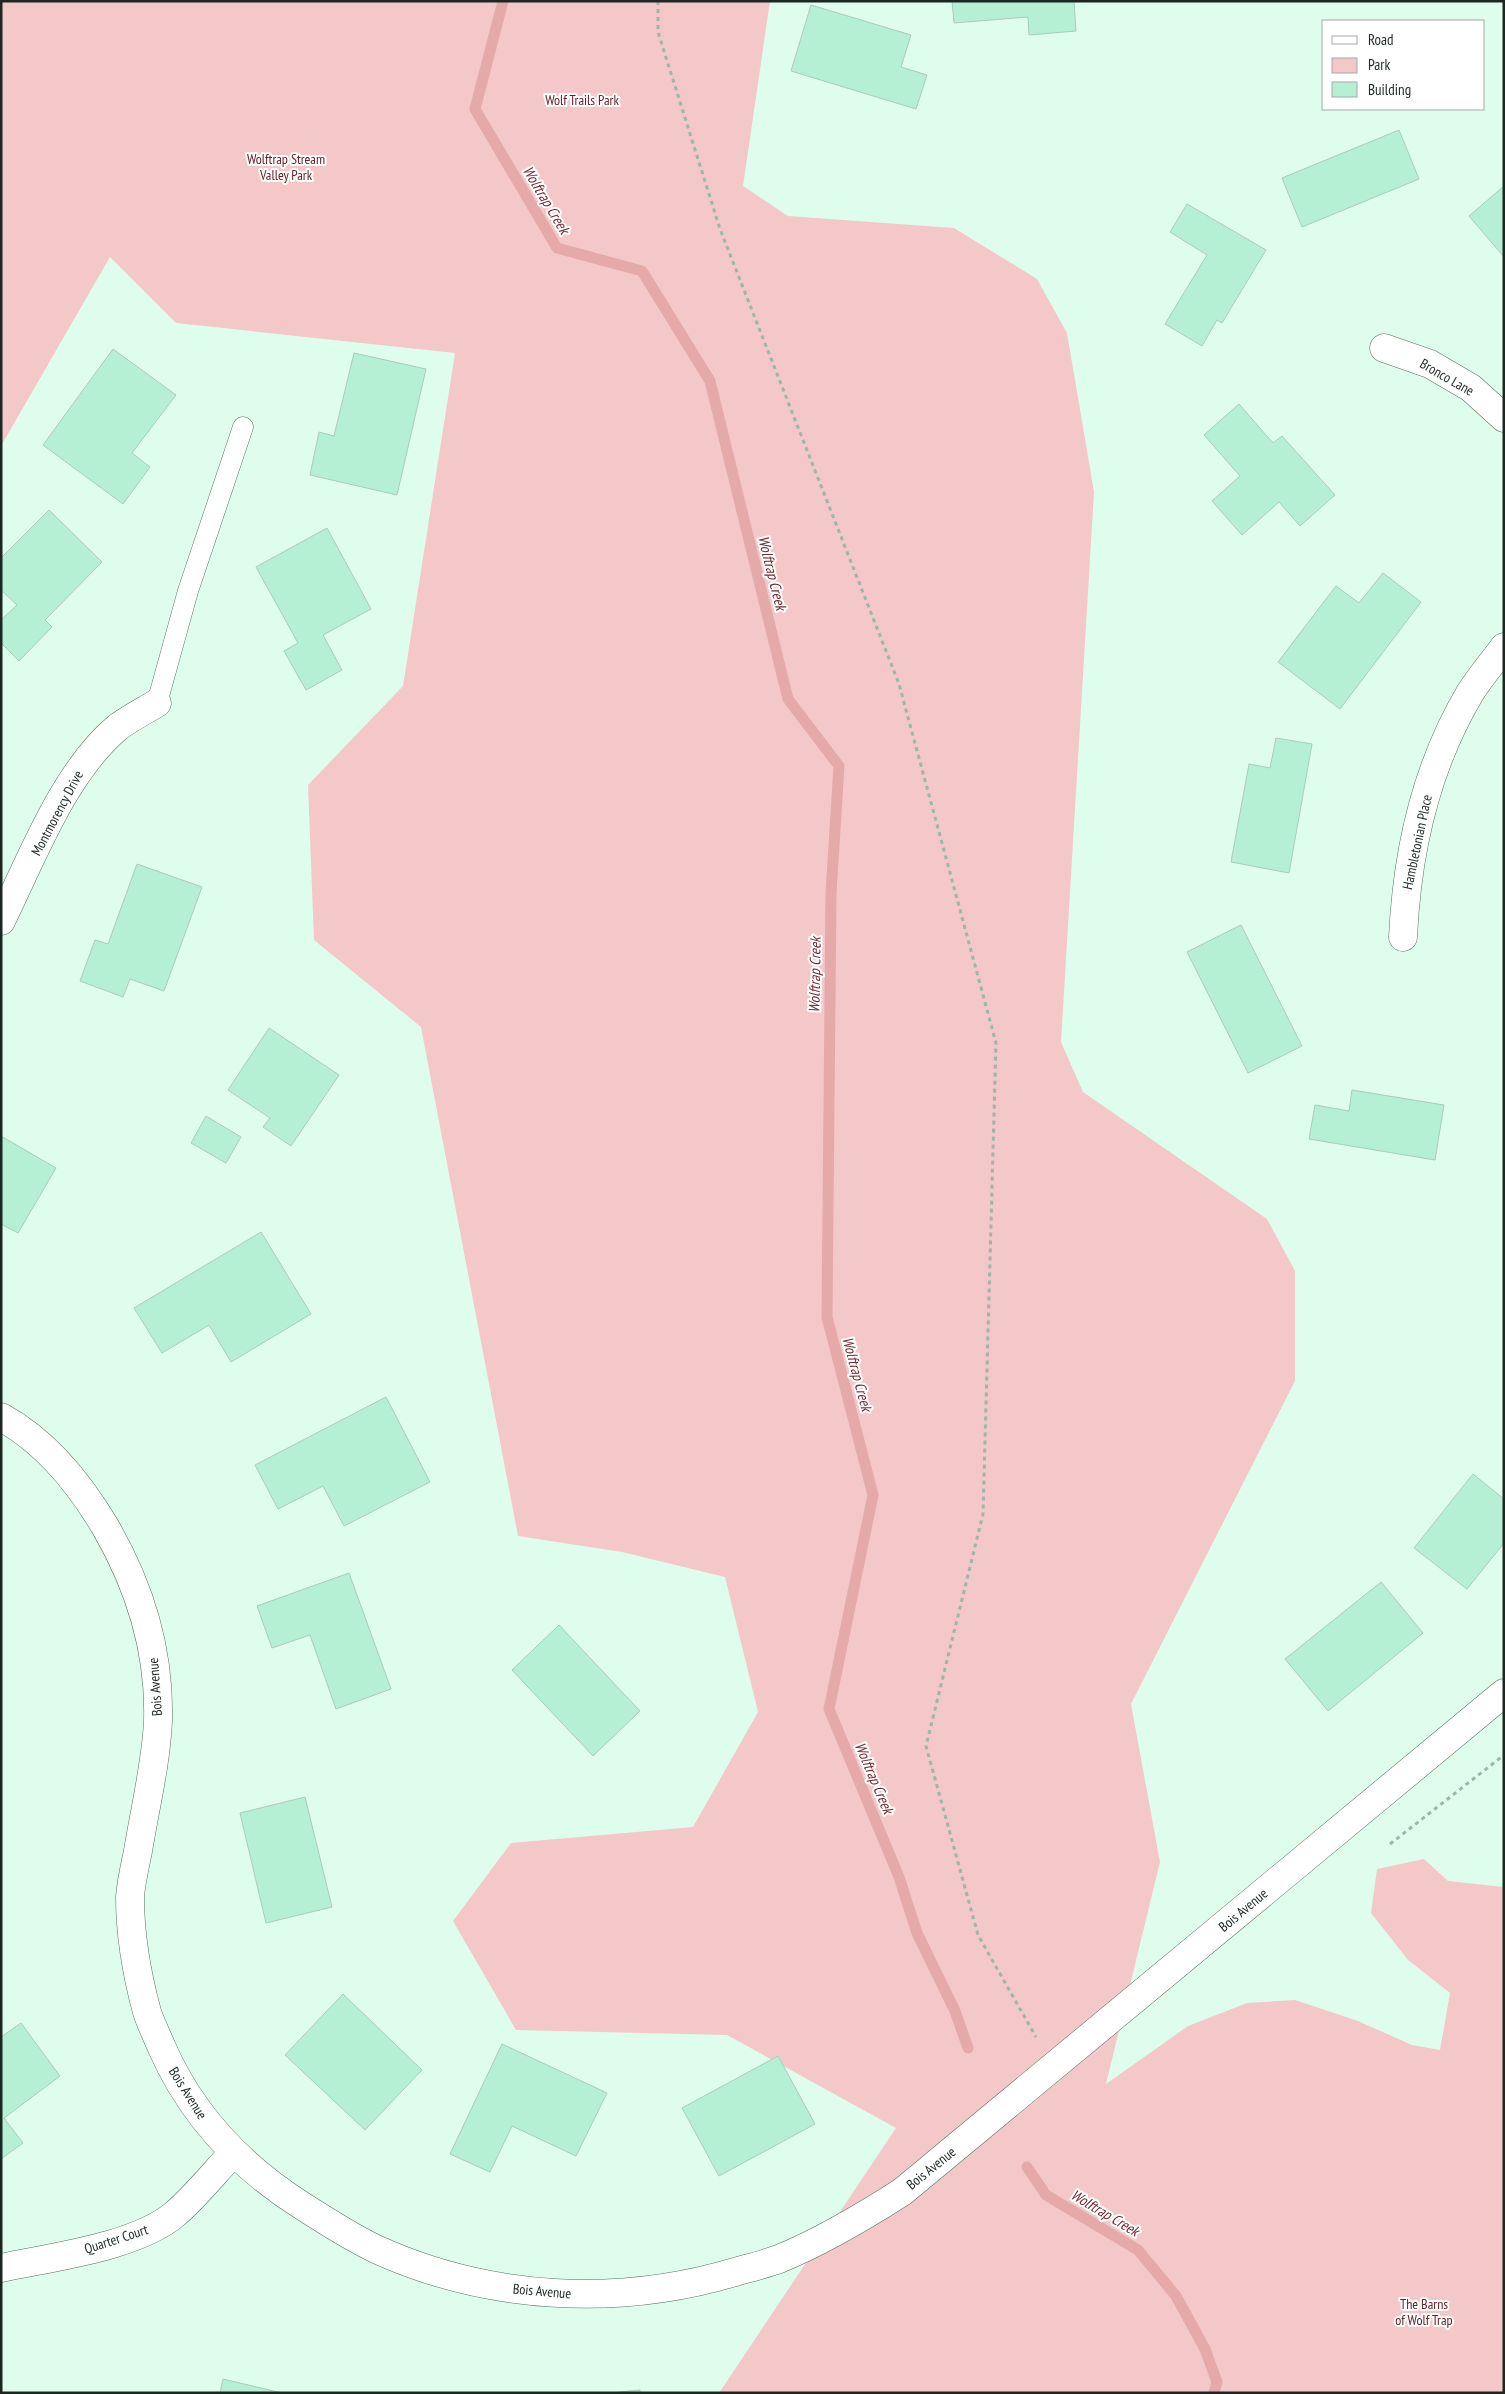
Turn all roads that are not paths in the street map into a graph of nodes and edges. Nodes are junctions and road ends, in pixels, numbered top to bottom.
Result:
1 (1384, 348) dead end
2 (1504, 418) edge
3 (243, 427) dead end
4 (1504, 647) edge
5 (157, 703) joint
6 (1, 921) edge
7 (1403, 937) dead end
8 (1, 1417) edge
9 (1504, 1693) edge
10 (233, 2153) junction
11 (1, 2268) edge

1 - 2 street, Bronco Lane
3 - 5 lane
4 - 7 street, Hambletonian Place
5 - 6 street, Montmorency Drive
8 - 10 street, Bois Avenue
9 - 10 street, Bois Avenue
10 - 11 street, Quarter Court

